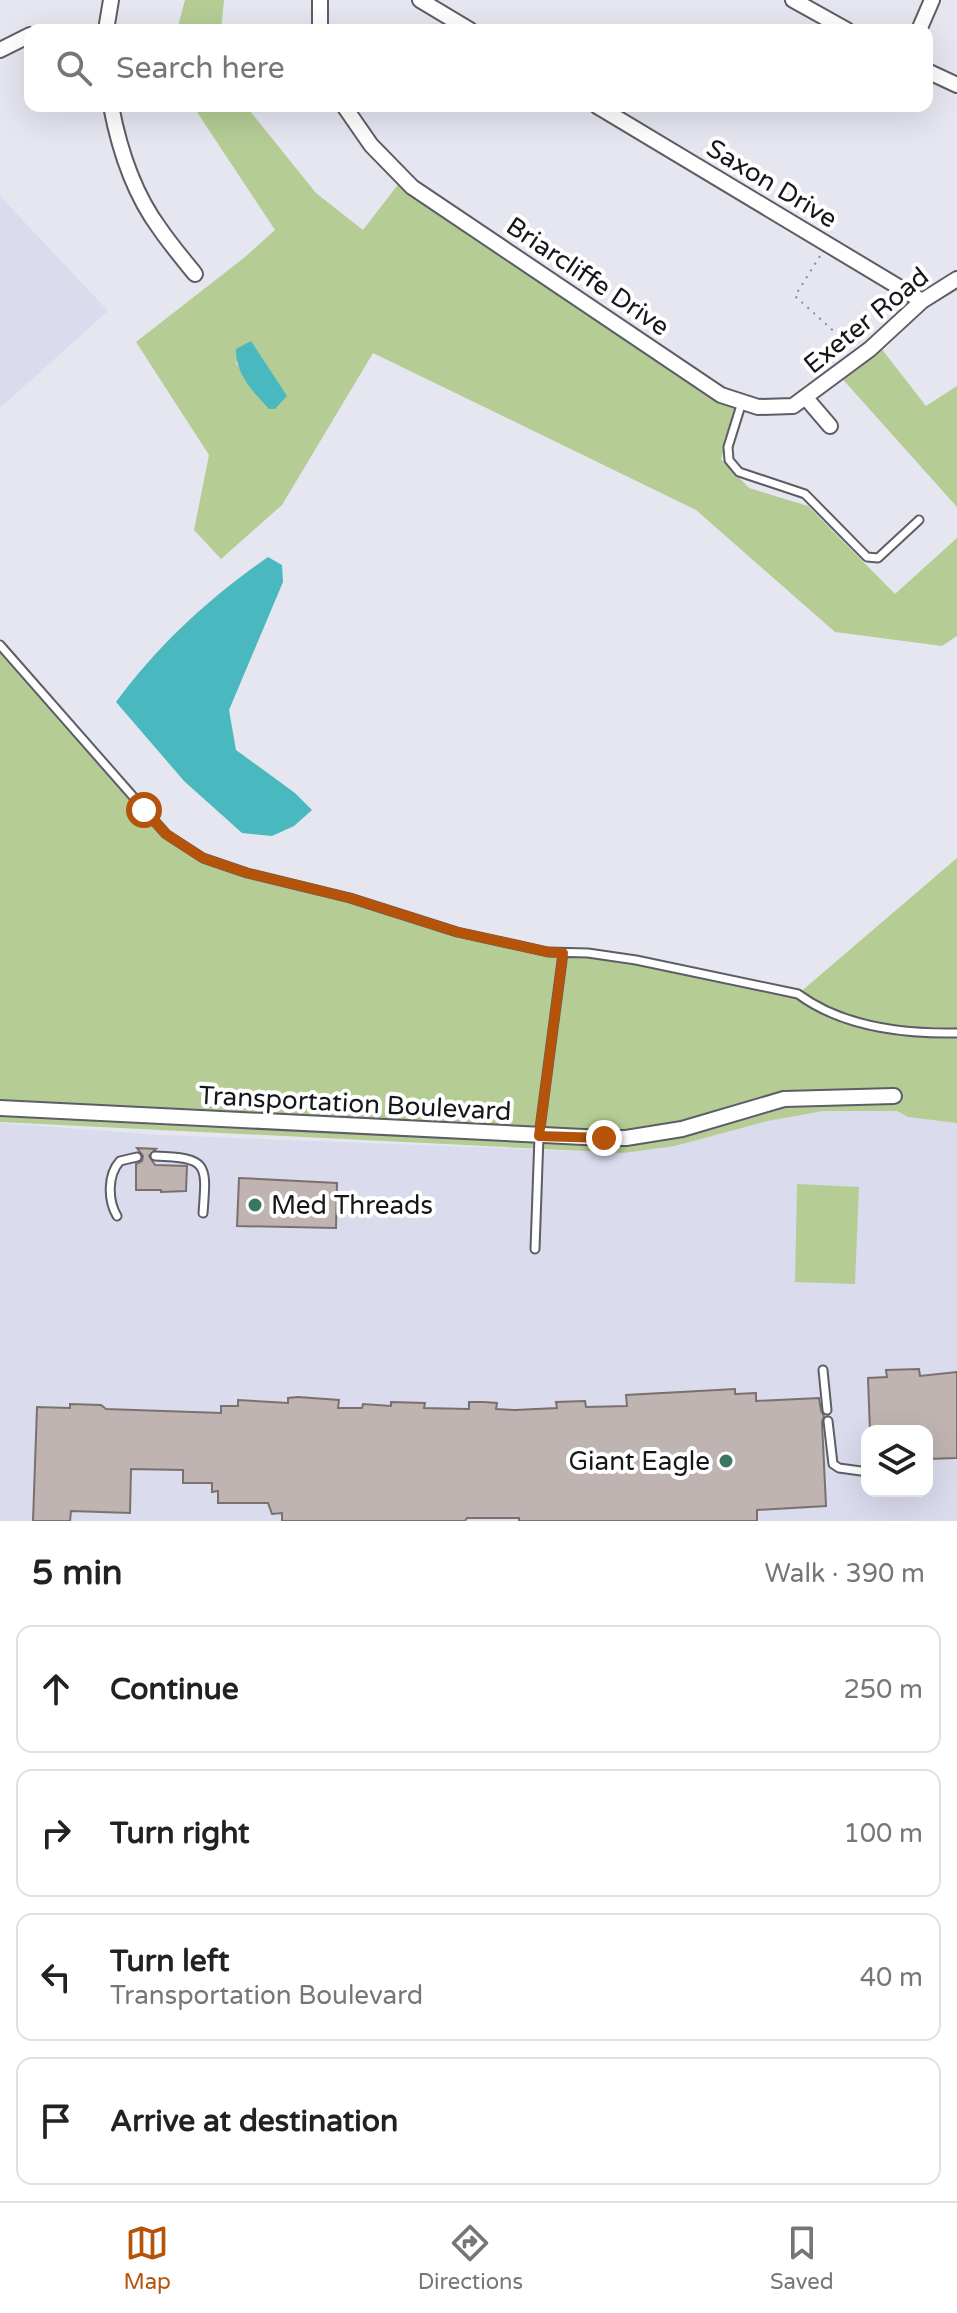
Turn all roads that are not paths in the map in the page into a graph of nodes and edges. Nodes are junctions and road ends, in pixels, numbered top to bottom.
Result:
1 (111, 0) edge
2 (320, 0) edge
3 (420, 0) edge
4 (793, 0) edge
5 (932, 0) edge
6 (107, 24) edge
7 (320, 24) edge
8 (460, 24) edge
9 (836, 24) edge
10 (922, 24) edge
11 (24, 38) edge
12 (0, 50) edge
13 (933, 74) edge
14 (957, 85) edge
15 (112, 112) edge
16 (348, 112) edge
17 (607, 112) edge
18 (195, 274) dead end
19 (957, 279) edge
20 (922, 301) junction
21 (806, 398) junction
22 (742, 402) junction
23 (830, 426) dead end
24 (919, 520) dead end
25 (0, 645) edge
26 (563, 953) junction
27 (957, 1033) edge
28 (894, 1096) dead end
29 (0, 1108) edge
30 (539, 1136) junction
31 (155, 1156) dead end
32 (137, 1157) dead end
33 (203, 1213) dead end
34 (117, 1216) dead end
35 (535, 1249) dead end
36 (823, 1370) dead end
37 (827, 1410) dead end
38 (828, 1421) dead end
39 (861, 1471) dead end

1 - 6 street
2 - 7 street
3 - 8 street
4 - 9 street
5 - 10 street
11 - 12 street
13 - 14 street
15 - 18 street
16 - 22 street, Briarcliffe Drive
17 - 20 street, Saxon Drive
19 - 20 street, Exeter Road
20 - 21 street, Exeter Road
21 - 22 street, Briarcliffe Drive
21 - 23 street
22 - 24 lane
25 - 26 lane
26 - 27 lane
26 - 30 lane
28 - 30 street, Transportation Boulevard
29 - 30 street, Transportation Boulevard
30 - 35 lane
31 - 33 lane
32 - 34 lane
36 - 37 lane
38 - 39 lane

